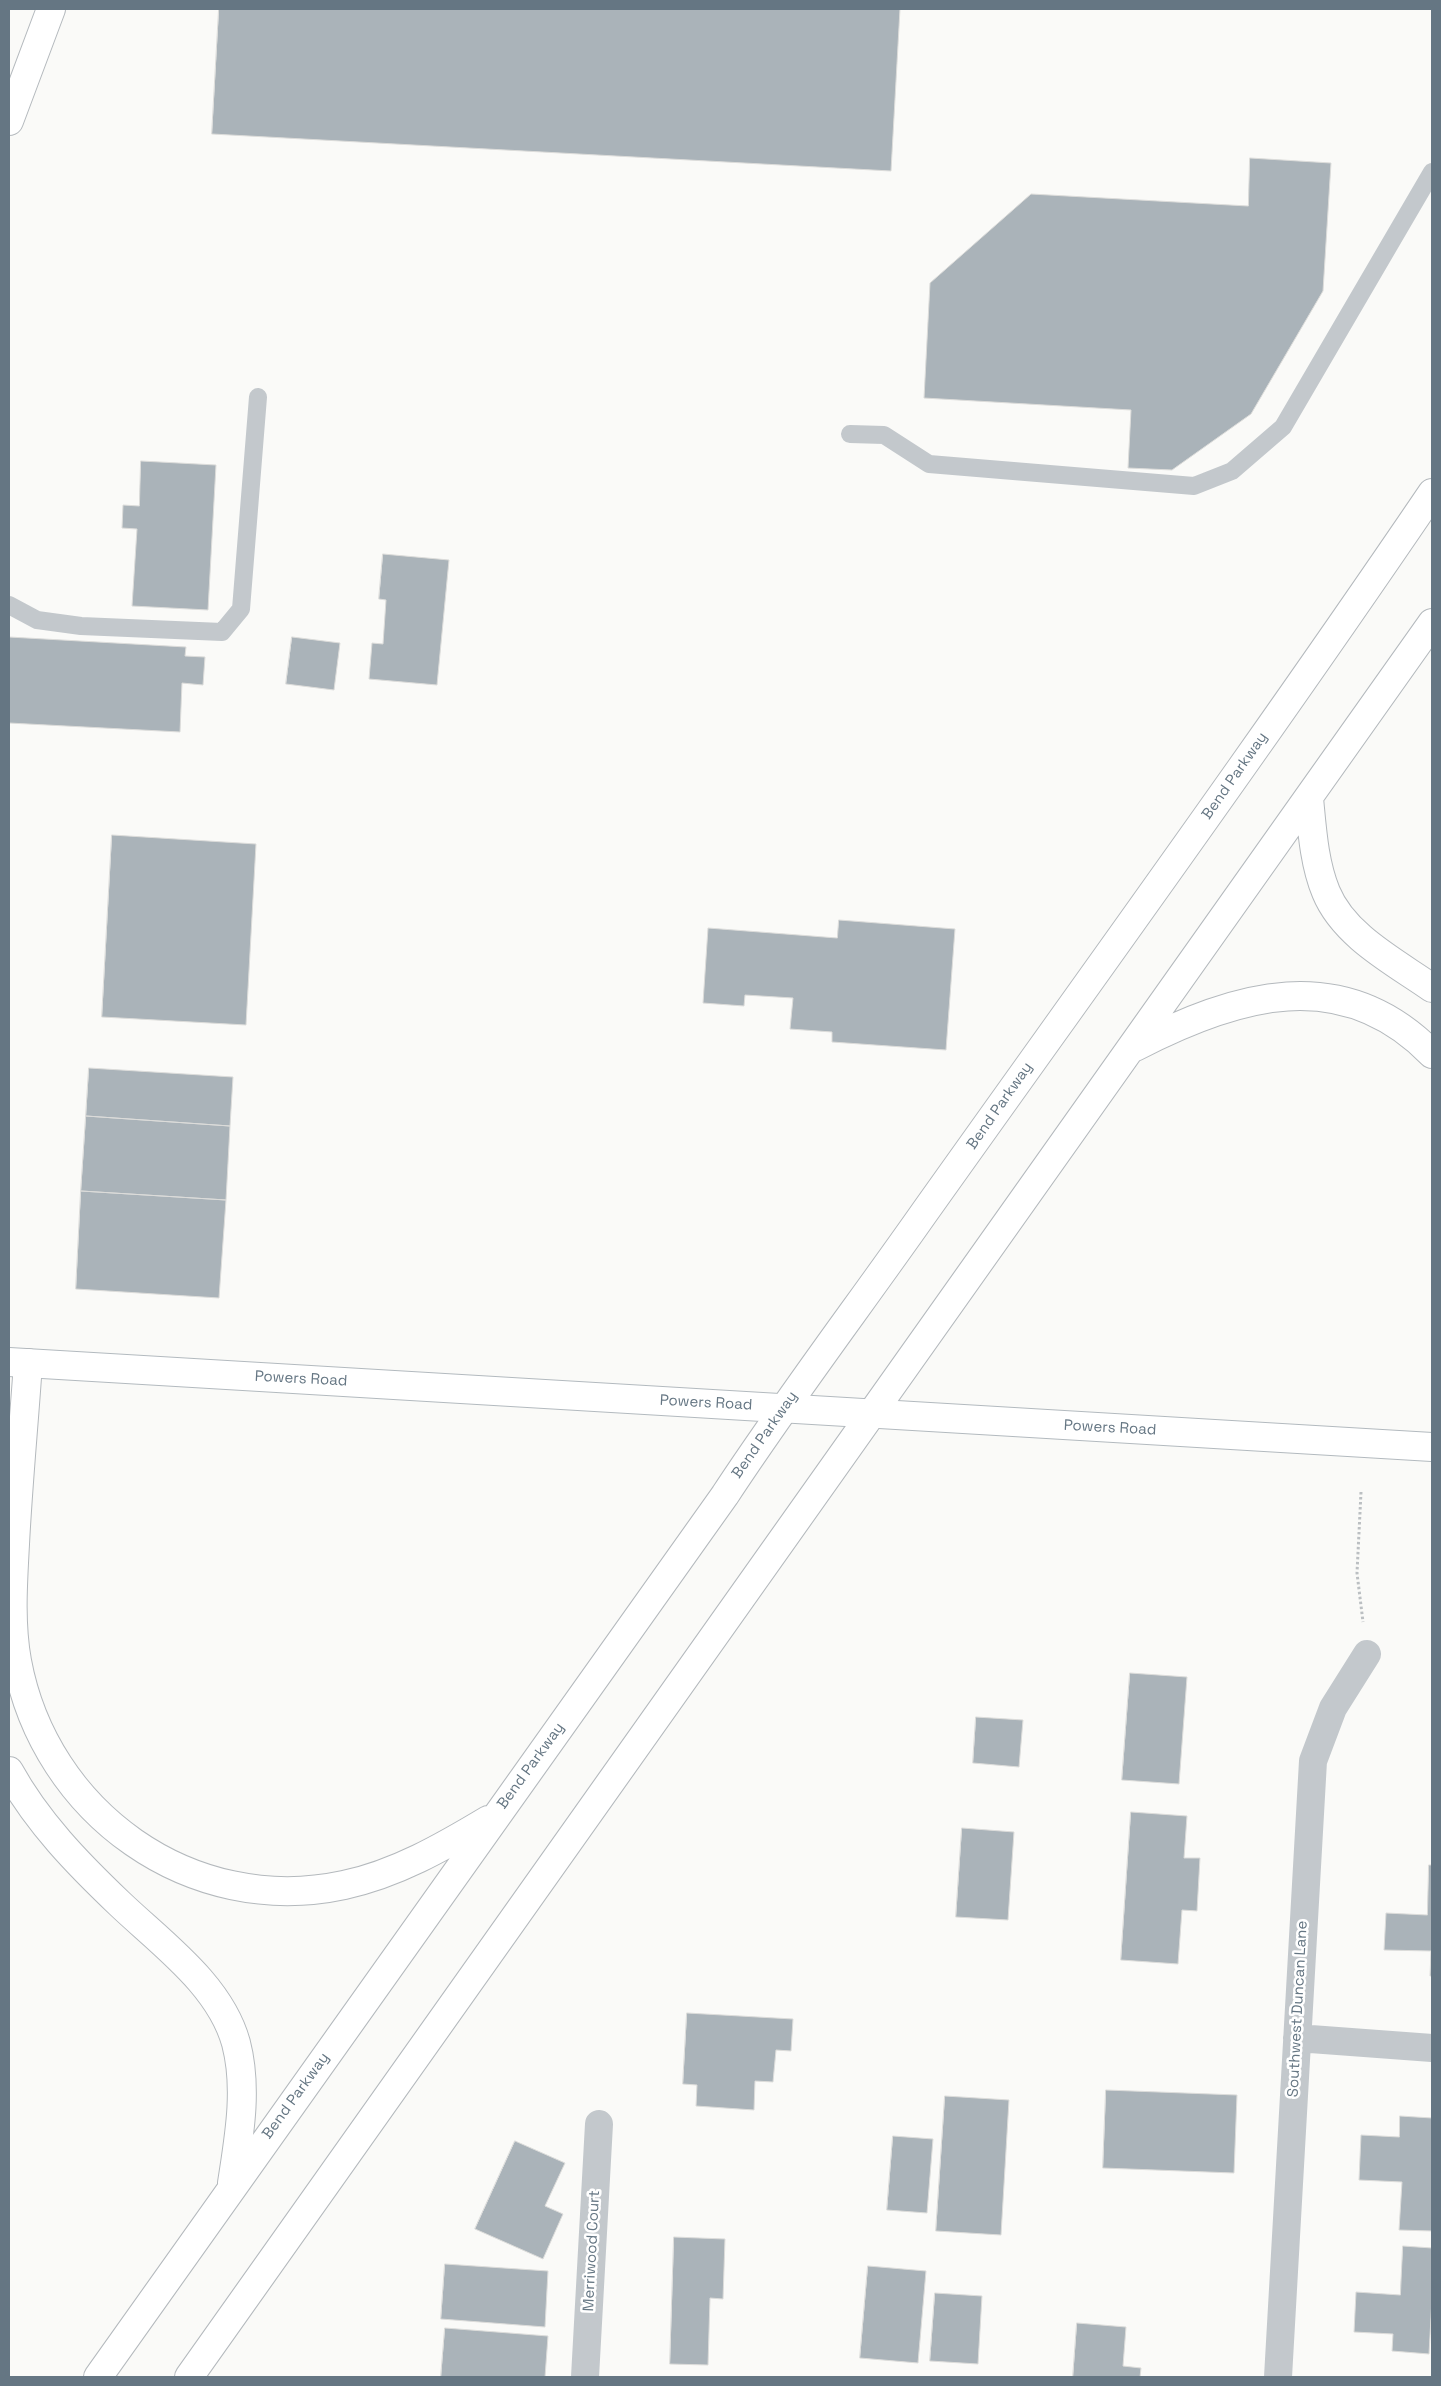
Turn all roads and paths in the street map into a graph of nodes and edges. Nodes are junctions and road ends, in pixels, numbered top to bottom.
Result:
1 (51, 9) edge
2 (9, 121) edge
3 (1432, 172) edge
4 (258, 397) dead end
5 (850, 434) dead end
6 (1432, 493) edge
7 (9, 604) edge
8 (1432, 623) edge
9 (1309, 798) junction
10 (1432, 988) edge
11 (1132, 1048) junction
12 (1432, 1054) edge
13 (19, 1363) edge
14 (784, 1407) junction
15 (873, 1414) junction
16 (1432, 1448) edge
17 (1360, 1492) dead end
18 (1367, 1654) joint
19 (9, 1771) edge
20 (496, 1816) junction
21 (1297, 2038) junction
22 (1432, 2048) edge
23 (600, 2124) dead end
24 (231, 2187) junction
25 (98, 2377) edge
26 (189, 2377) edge
27 (585, 2377) edge
28 (1278, 2377) edge

1 - 2 main road
3 - 5 lane
4 - 7 lane
6 - 14 main road, Bend Parkway
8 - 9 main road
9 - 10 main road
9 - 11 main road
11 - 12 main road
11 - 15 main road
13 - 14 main road, Powers Road
13 - 20 main road
14 - 15 main road, Powers Road
14 - 20 main road, Bend Parkway
15 - 16 main road, Powers Road
15 - 26 main road
17 - 18 path
18 - 21 street, Southwest Duncan Lane
19 - 24 main road
20 - 24 main road, Bend Parkway
21 - 22 street
21 - 28 street, Southwest Duncan Lane
23 - 27 street, Merriwood Court
24 - 25 main road, Bend Parkway

